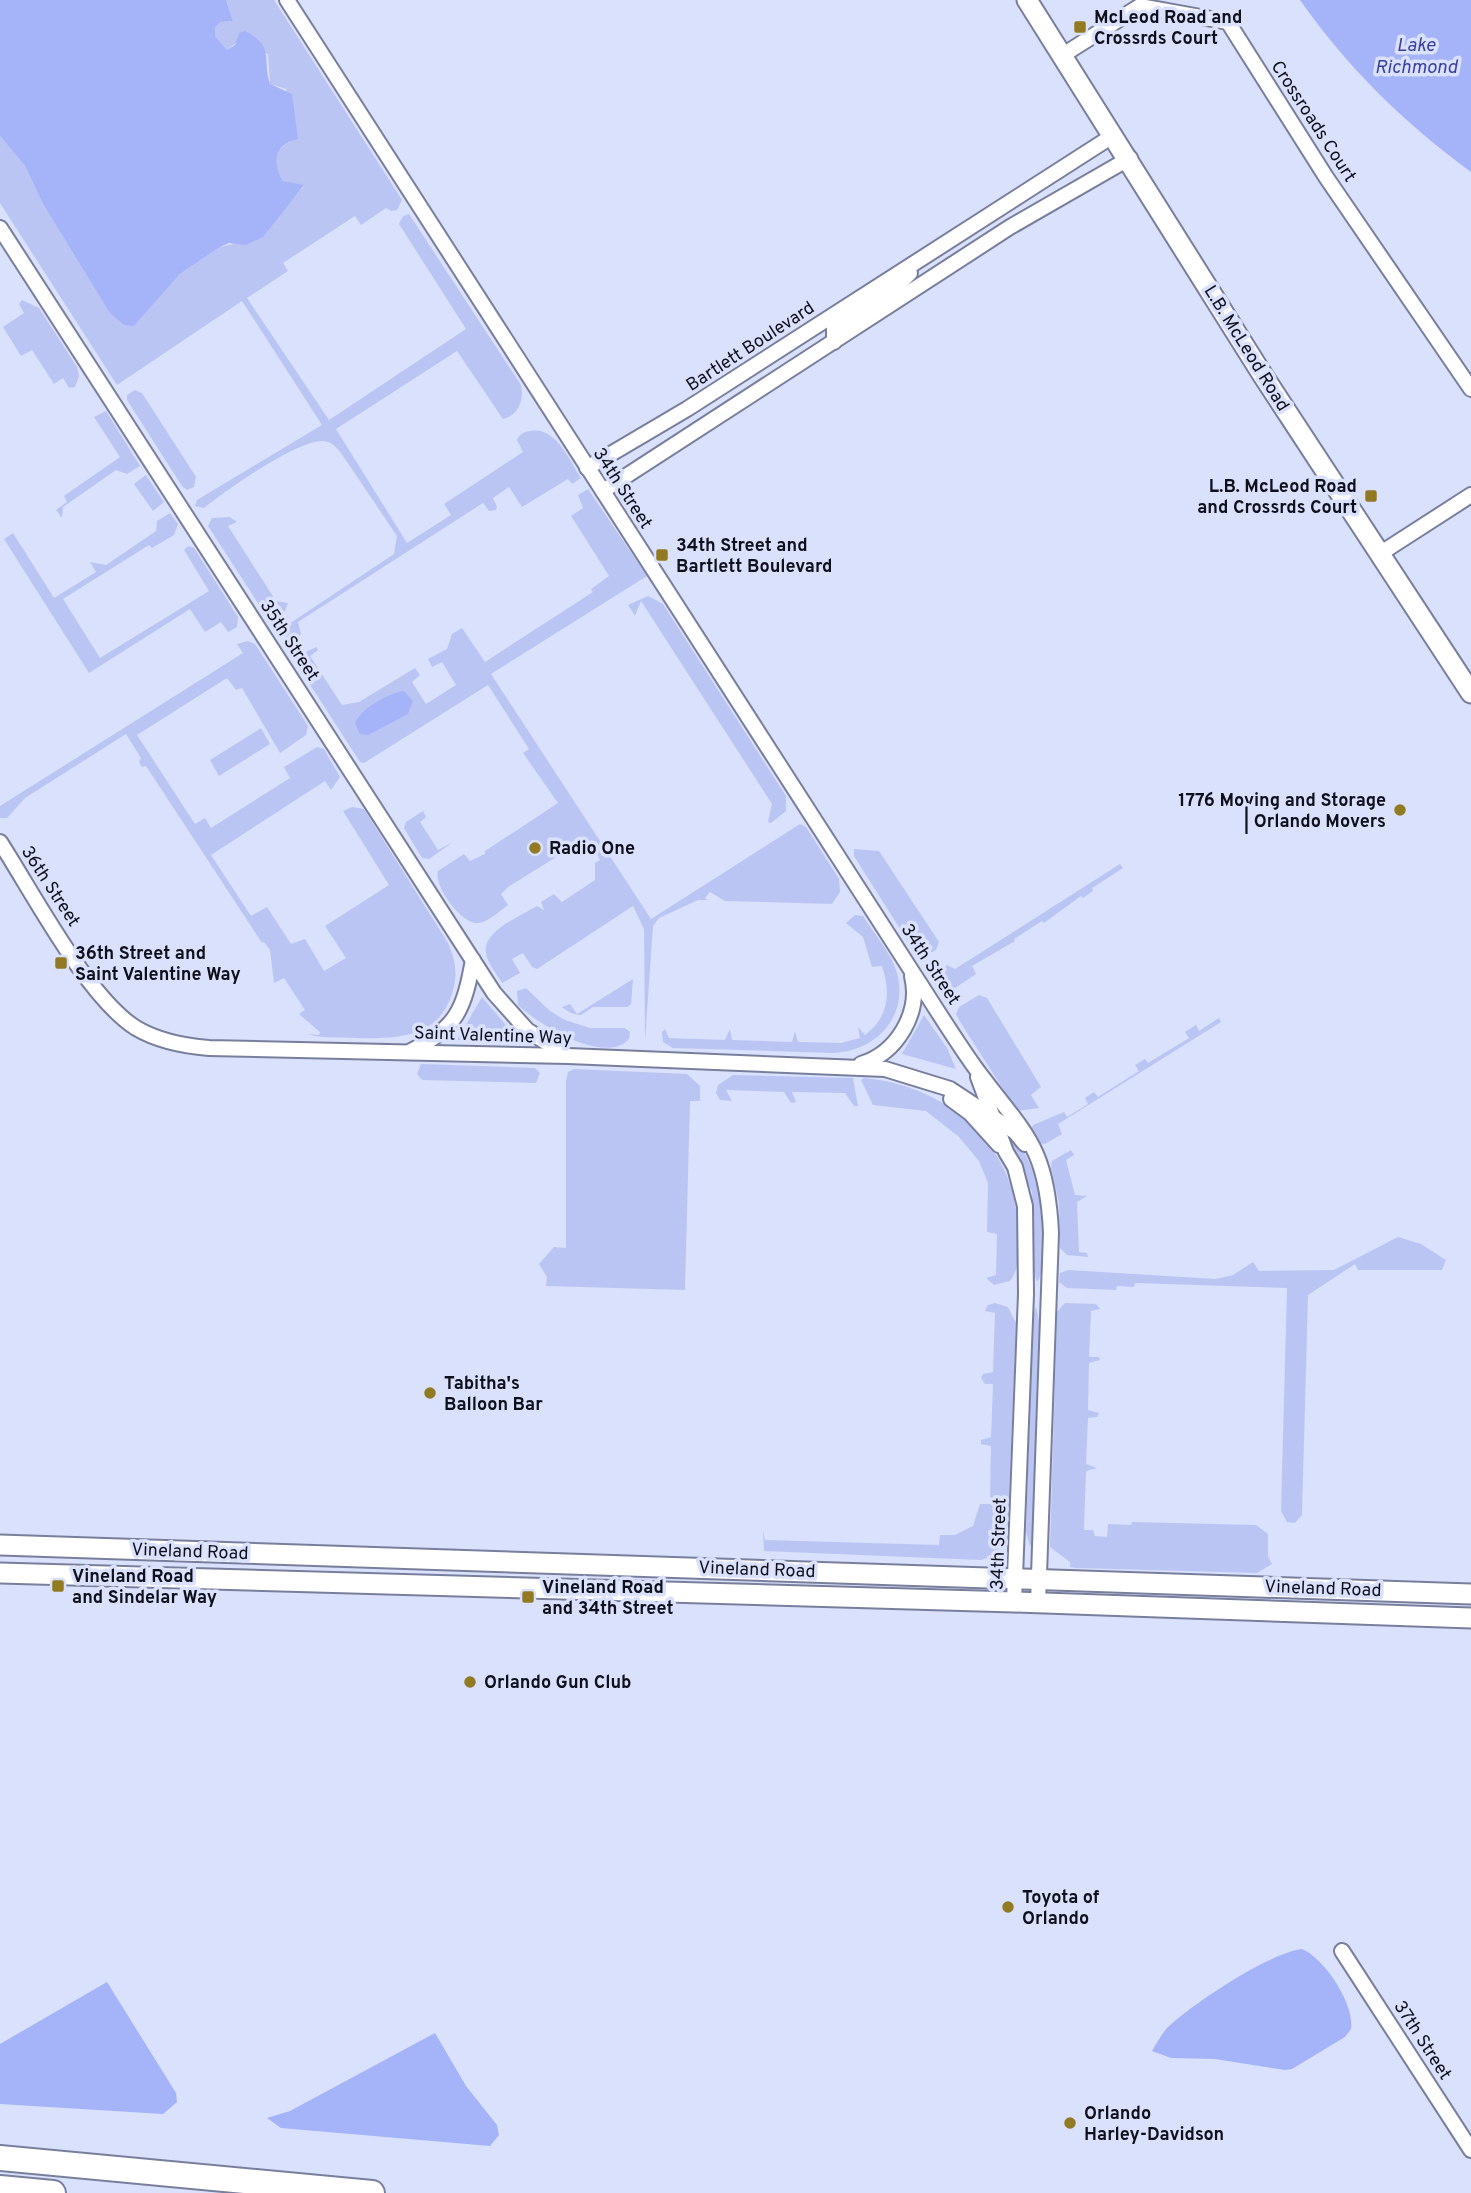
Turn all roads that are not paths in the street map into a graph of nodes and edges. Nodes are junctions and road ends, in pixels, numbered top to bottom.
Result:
1 (288, 0) edge
2 (1027, 0) edge
3 (1063, 55) junction
4 (1114, 135) junction
5 (1130, 158) junction
6 (0, 228) edge
7 (930, 252) junction
8 (834, 342) junction
9 (1471, 388) edge
10 (587, 468) junction
11 (603, 491) junction
12 (1471, 495) edge
13 (1381, 553) junction
14 (1471, 692) edge
15 (0, 842) edge
16 (472, 960) junction
17 (911, 970) junction
18 (93, 986) joint
19 (409, 1052) junction
20 (568, 1056) junction
21 (857, 1066) junction
22 (974, 1066) junction
23 (911, 1074) junction
24 (950, 1089) joint
25 (992, 1116) junction
26 (1006, 1152) junction
27 (1049, 1194) junction
28 (0, 1545) edge
29 (363, 1556) junction
30 (591, 1563) junction
31 (746, 1569) junction
32 (0, 1573) edge
33 (1016, 1577) junction
34 (1040, 1577) junction
35 (365, 1584) junction
36 (590, 1590) junction
37 (747, 1594) junction
38 (1471, 1594) edge
39 (1014, 1602) junction
40 (1038, 1603) junction
41 (1471, 1618) edge
42 (1342, 1951) dead end
43 (1471, 2150) edge
44 (0, 2158) edge
45 (0, 2188) edge
46 (53, 2193) edge
47 (372, 2193) edge

1 - 10 street, 34th Street
2 - 3 street, L.B. McLeod Road
3 - 4 street, L.B. McLeod Road
3 - 9 street, Crossroads Court
4 - 5 street, L.B. McLeod Road
4 - 7 street, Bartlett Boulevard
5 - 8 street, Bartlett Boulevard
5 - 13 street, L.B. McLeod Road
6 - 16 street, 35th Street
7 - 8 street, Bartlett Boulevard
7 - 10 street, Bartlett Boulevard
8 - 11 street, Bartlett Boulevard
10 - 11 street, 34th Street
11 - 17 street, 34th Street
12 - 13 street
13 - 14 street, L.B. McLeod Road
15 - 18 street, 36th Street
16 - 19 street
16 - 20 street, 35th Street
17 - 21 street
17 - 22 street, 34th Street
18 - 19 street, Saint Valentine Way
19 - 20 street, Saint Valentine Way
20 - 21 street, Saint Valentine Way
21 - 23 street, Saint Valentine Way
22 - 25 street, 34th Street
22 - 27 street, 34th Street
23 - 24 street, Saint Valentine Way
23 - 26 street, Saint Valentine Way
24 - 25 street, 34th Street
25 - 26 street, 34th Street
25 - 27 street, 34th Street
26 - 33 street, 34th Street
27 - 34 street, 34th Street
28 - 29 street, Vineland Road
29 - 30 street, Vineland Road
29 - 35 street
30 - 31 street, Vineland Road
30 - 36 street
31 - 33 street, Vineland Road
31 - 37 street
32 - 35 street, Vineland Road
33 - 34 street, Vineland Road
33 - 39 street, 34th Street
34 - 38 street, Vineland Road
34 - 40 street, 34th Street
35 - 36 street, Vineland Road
36 - 37 street, Vineland Road
37 - 39 street, Vineland Road
39 - 40 street, Vineland Road
40 - 41 street, Vineland Road
42 - 43 street, 37th Street
44 - 47 highway
45 - 46 highway

